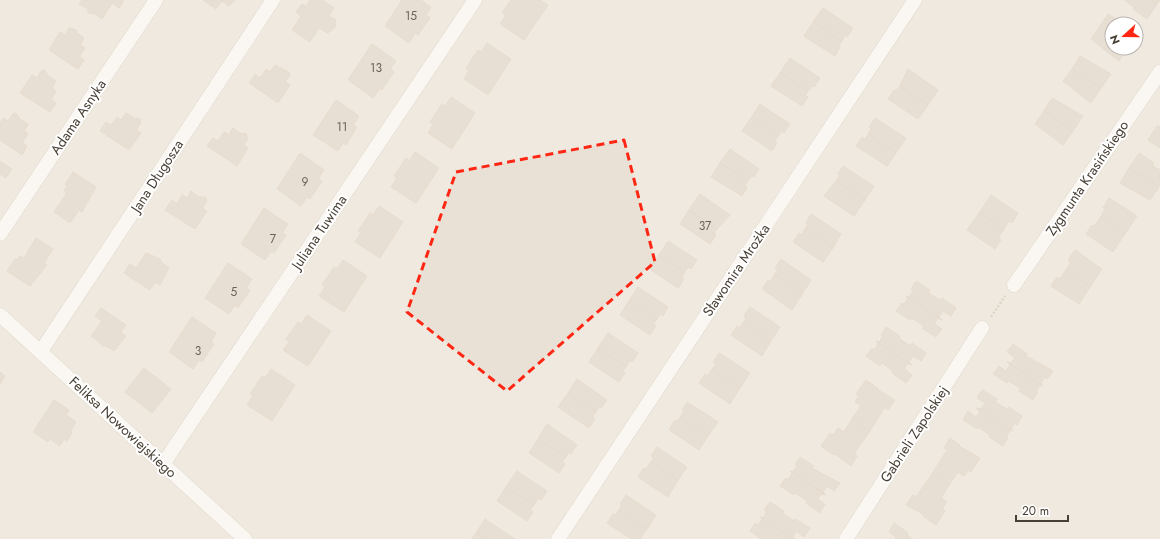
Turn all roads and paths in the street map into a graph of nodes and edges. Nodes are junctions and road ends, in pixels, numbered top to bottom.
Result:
1 (156, 0) edge
2 (273, 0) edge
3 (475, 0) edge
4 (915, 0) edge
5 (1160, 72) edge
6 (0, 234) edge
7 (1014, 285) joint
8 (0, 315) edge
9 (982, 328) joint
10 (41, 351) junction
11 (163, 464) junction
12 (245, 539) edge
13 (558, 539) edge
14 (846, 539) edge

1 - 6 street, Adama Asnyka
2 - 10 street, Jana Długosza
3 - 11 street, Juliana Tuwima
4 - 13 street, Sławomira Mrożka
5 - 7 street, Zygmunta Krasińskiego
7 - 9 path
8 - 10 street, Feliksa Nowowiejskiego
9 - 14 street, Gabrieli Zapolskiej
10 - 11 street, Feliksa Nowowiejskiego
11 - 12 street, Feliksa Nowowiejskiego

